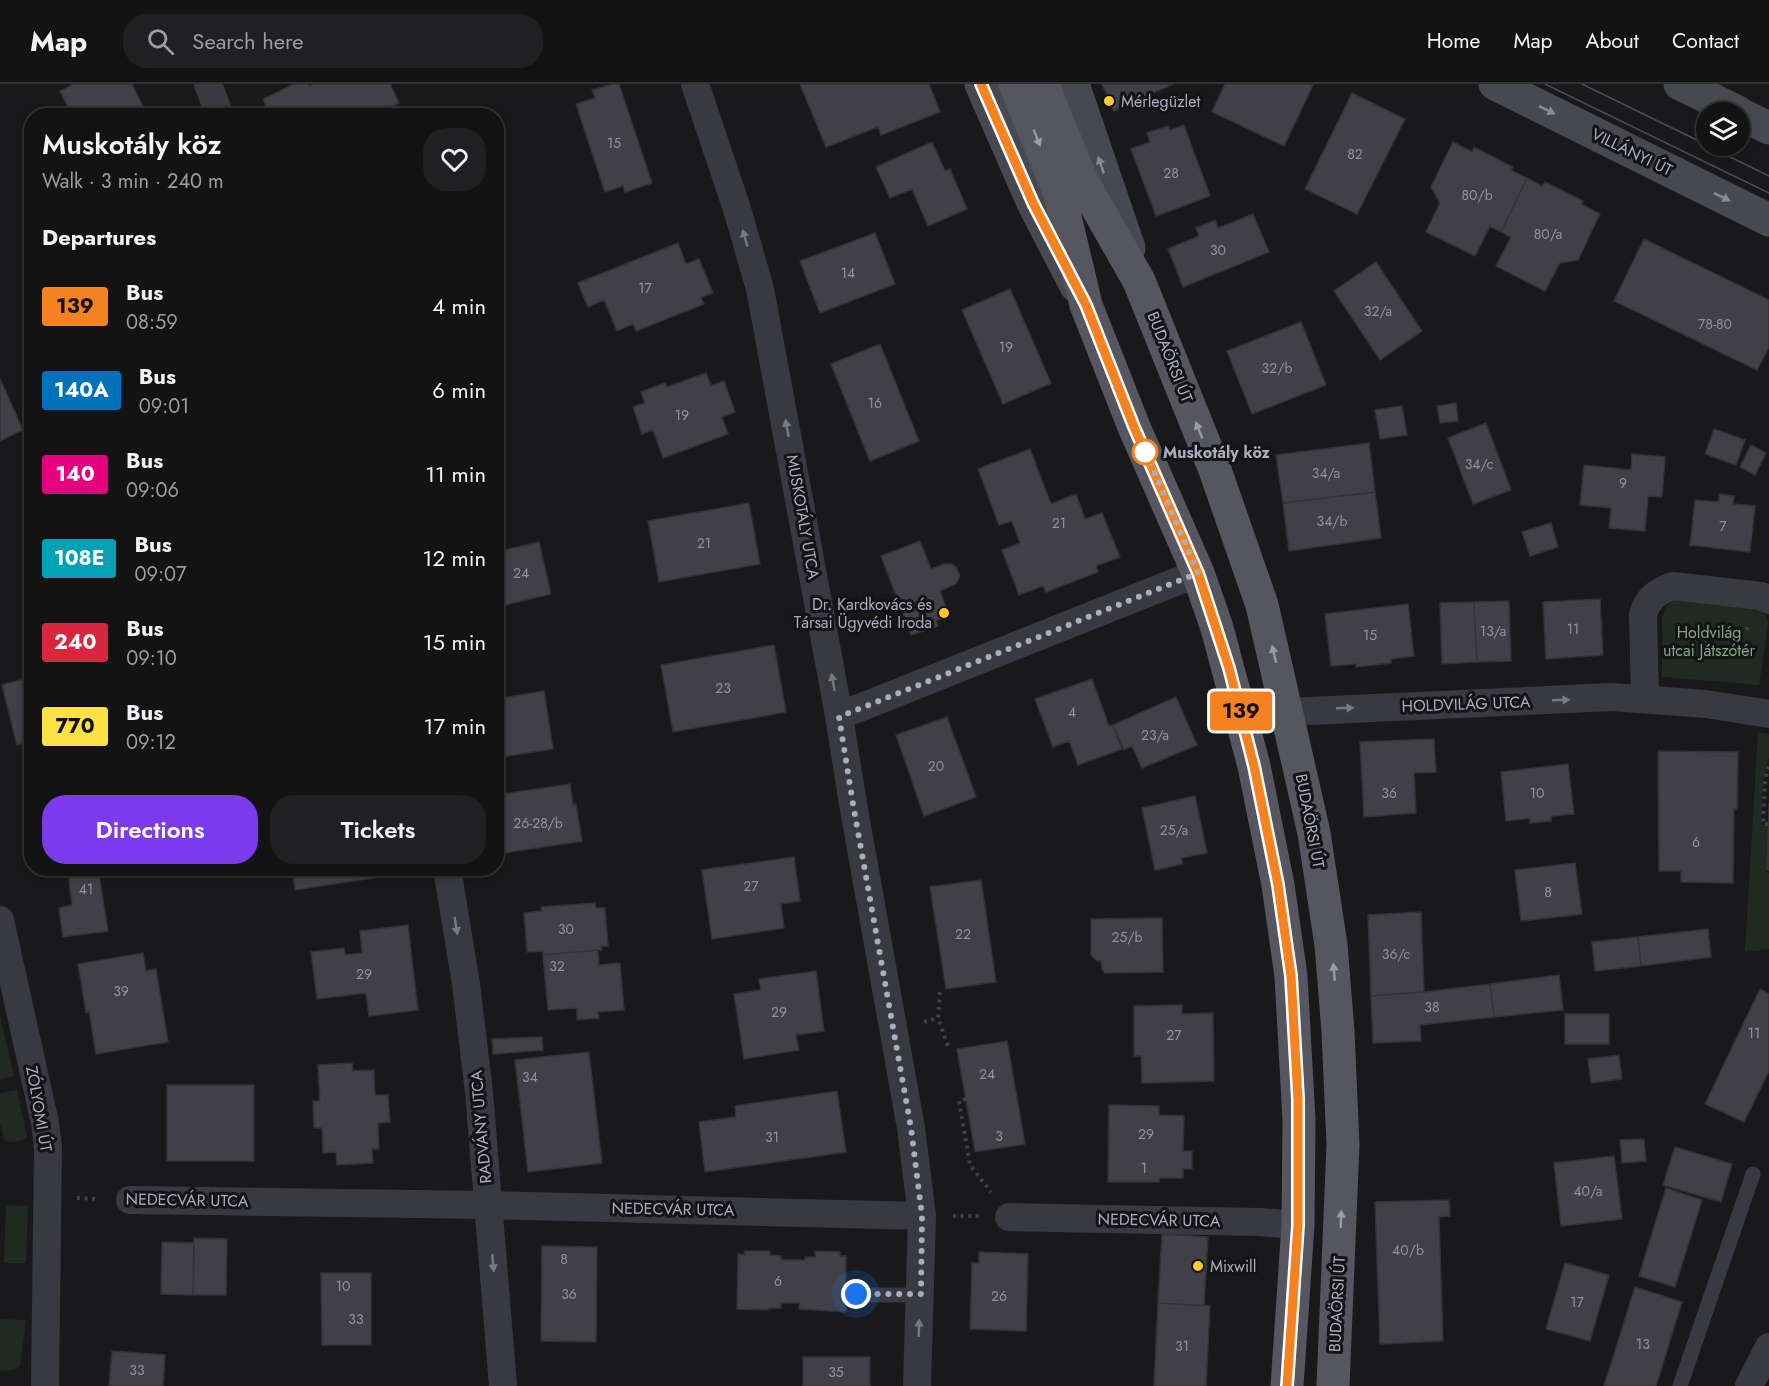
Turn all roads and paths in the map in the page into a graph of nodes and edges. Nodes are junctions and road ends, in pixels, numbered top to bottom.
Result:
1 (208, 84) edge
2 (696, 84) edge
3 (981, 84) edge
4 (1015, 84) edge
5 (1042, 84) edge
6 (1073, 84) edge
7 (1495, 84) edge
8 (1680, 84) edge
9 (1717, 102) edge
10 (217, 108) edge
11 (1750, 118) edge
12 (1769, 128) edge
13 (1769, 220) edge
14 (1139, 281) junction
15 (1086, 305) junction
16 (1198, 573) junction
17 (1764, 613) edge
18 (1644, 661) junction
19 (1645, 699) junction
20 (1768, 709) edge
21 (1287, 711) junction
22 (839, 717) junction
23 (1769, 765) edge
24 (1768, 824) edge
25 (448, 876) edge
26 (0, 920) edge
27 (940, 992) dead end
28 (948, 1046) dead end
29 (966, 1100) dead end
30 (1753, 1174) dead end
31 (48, 1197) junction
32 (130, 1200) joint
33 (488, 1205) junction
34 (922, 1216) junction
35 (1009, 1217) junction
36 (1298, 1225) junction
37 (856, 1294) dead end
38 (921, 1294) junction
39 (44, 1336) junction
40 (1769, 1347) edge
41 (1337, 1385) edge
42 (28, 1386) edge
43 (45, 1386) edge
44 (503, 1386) edge
45 (917, 1386) edge
46 (1287, 1386) edge
47 (1680, 1386) edge
48 (1749, 1386) edge

1 - 10 street
22 -> 2 street, MUSKOTÁLY UTCA
3 - 15 main road
4 -> 15 main road
5 - 14 main road, BUDAÖRSI ÚT
14 -> 6 main road, BUDAÖRSI ÚT
7 -> 13 main road, VILLÁNYI ÚT
8 - 9 main road
11 - 12 main road
21 -> 14 main road, BUDAÖRSI ÚT
15 - 16 main road
16 - 22 street
16 - 36 main road
17 - 18 path
17 - 18 street
18 - 19 street
19 - 20 street, HOLDVILÁG UTCA
21 -> 19 street, HOLDVILÁG UTCA
41 -> 21 main road, BUDAÖRSI ÚT
22 - 34 street, MUSKOTÁLY UTCA
23 - 24 path
25 -> 33 street, RADVÁNY UTCA
26 - 31 street, ZÓLYOMI ÚT
27 - 28 path
29 - 35 path
30 - 47 lane
31 - 32 path, NEDECVÁR UTCA
31 - 39 street, ZÓLYOMI ÚT
32 - 33 street, NEDECVÁR UTCA
33 - 34 street, NEDECVÁR UTCA
33 -> 44 street, RADVÁNY UTCA
34 - 35 path
34 - 38 street, MUSKOTÁLY UTCA
35 - 36 street, NEDECVÁR UTCA
36 - 46 main road
37 - 38 lane
45 -> 38 street, MUSKOTÁLY UTCA
39 - 42 street, ZÓLYOMI ÚT
39 - 43 street, ZÓLYOMI ÚT
40 - 48 street

